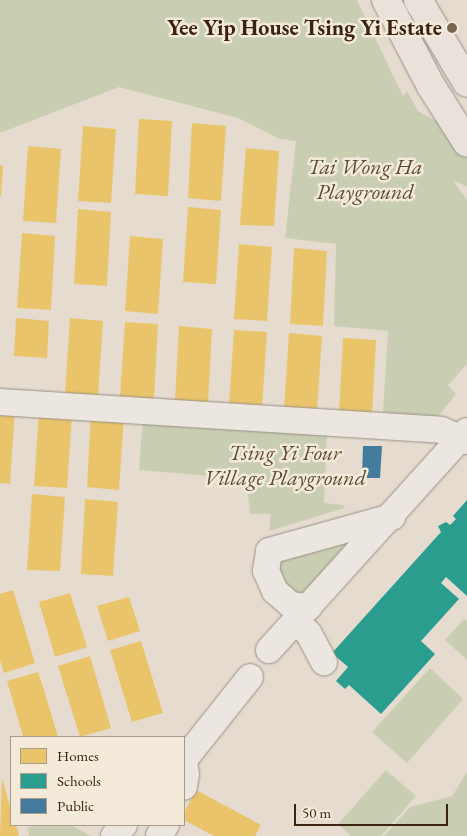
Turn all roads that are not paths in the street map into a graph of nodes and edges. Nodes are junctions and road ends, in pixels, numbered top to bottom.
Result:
1 (386, 0) edge
2 (418, 0) edge
3 (467, 83) edge
4 (467, 143) edge
5 (0, 402) edge
6 (465, 436) edge
7 (393, 516) junction
8 (302, 614) junction
9 (269, 650) dead end
10 (324, 662) dead end
11 (250, 677) dead end
12 (185, 760) edge
13 (185, 768) edge
14 (185, 780) edge
15 (123, 826) edge
16 (114, 836) edge

1 - 4 main road
2 - 3 main road
5 - 6 street
6 - 7 street
7 - 8 street
7 - 8 street
8 - 9 street
8 - 10 street
11 - 12 street
13 - 14 street
15 - 16 street

